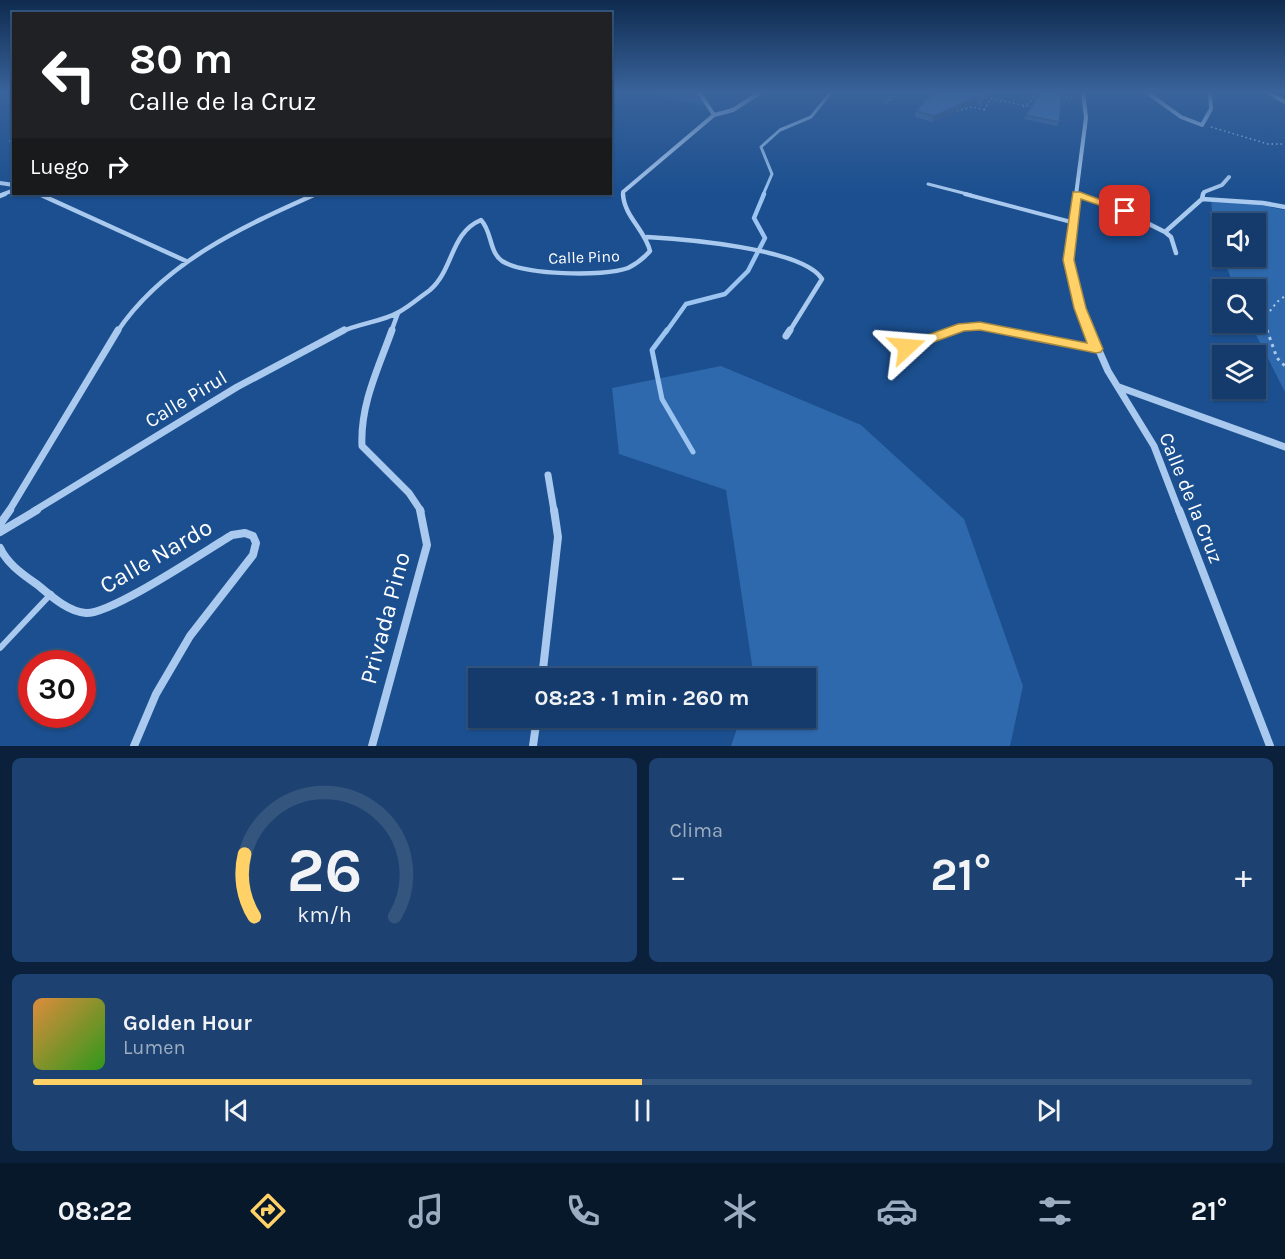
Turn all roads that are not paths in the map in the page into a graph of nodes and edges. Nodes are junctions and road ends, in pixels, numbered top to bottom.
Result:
1 (701, 126) edge
2 (1085, 126) edge
3 (1229, 177) dead end
4 (928, 183) dead end
5 (1076, 194) junction
6 (41, 195) edge
7 (314, 195) edge
8 (1202, 199) junction
9 (1285, 207) edge
10 (1075, 223) junction
11 (1165, 232) junction
12 (647, 237) junction
13 (1176, 253) dead end
14 (186, 261) junction
15 (398, 313) junction
16 (786, 336) dead end
17 (907, 347) dead end
18 (1096, 349) junction
19 (1118, 386) junction
20 (1285, 447) edge
21 (548, 475) dead end
22 (0, 524) edge
23 (0, 532) edge
24 (0, 548) edge
25 (51, 594) junction
26 (0, 648) edge
27 (543, 668) edge
28 (535, 728) edge
29 (134, 746) edge
30 (372, 746) edge
31 (533, 746) edge
32 (1270, 746) edge

1 - 12 street, Calle Pino
2 - 5 street, Calle de la Cruz
3 - 8 street
4 - 10 lane
5 - 10 street, Calle de la Cruz
5 - 11 street
6 - 14 street
7 - 14 street
8 - 9 street
8 - 11 street
10 - 18 street, Calle de la Cruz
11 - 13 street
12 - 15 street, Calle Pino
12 - 16 street
14 - 22 street
15 - 23 street, Calle Pirul
15 - 30 street, Privada Pino
17 - 18 street
18 - 19 street, Calle de la Cruz
19 - 20 street
19 - 32 street, Calle de la Cruz
21 - 27 street
24 - 25 street, Calle Nardo
25 - 26 lane
25 - 29 street, Calle Nardo
28 - 31 street

